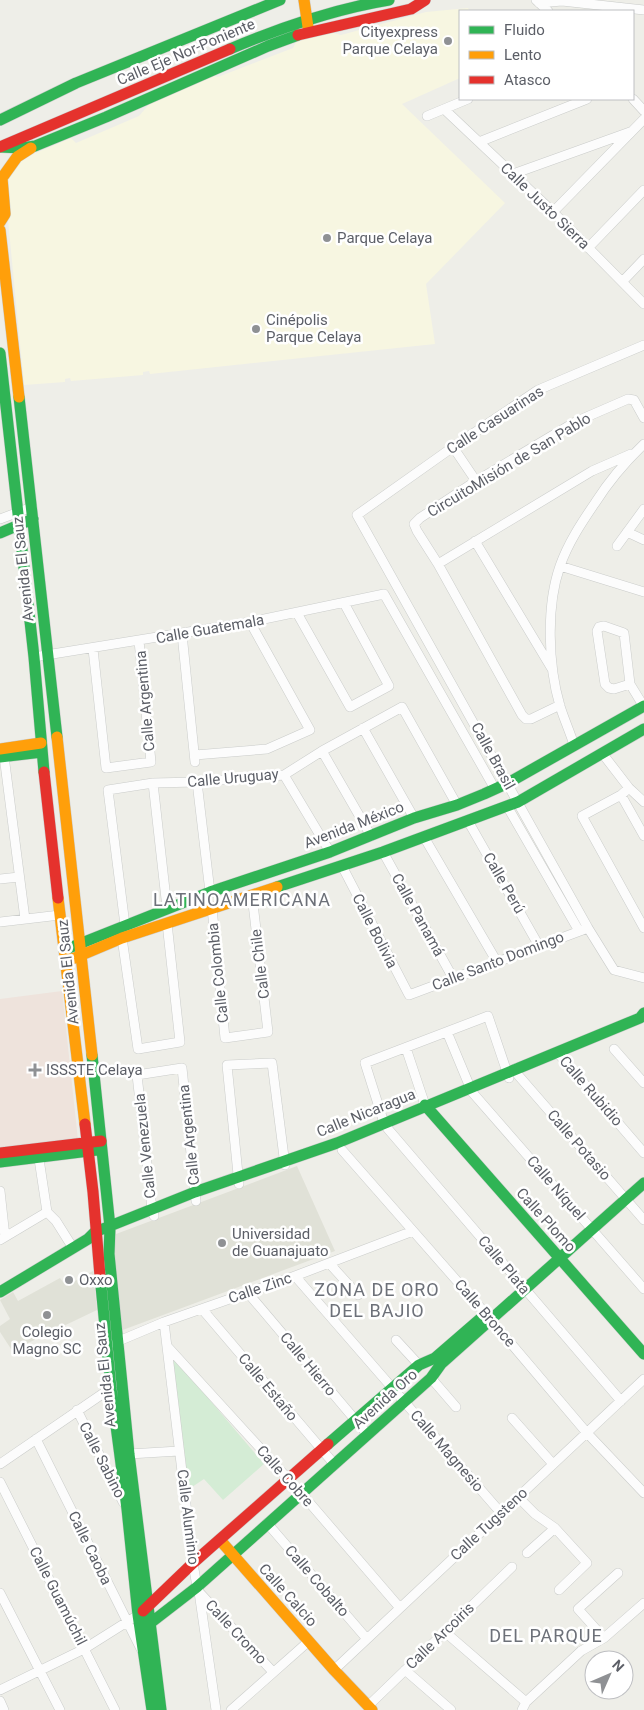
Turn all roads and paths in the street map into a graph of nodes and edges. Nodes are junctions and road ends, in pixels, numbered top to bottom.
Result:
1 (280, 0) edge
2 (304, 0) edge
3 (389, 0) edge
4 (426, 0) edge
5 (537, 1) edge
6 (547, 10) edge
7 (644, 10) edge
8 (307, 19) junction
9 (308, 32) junction
10 (634, 99) edge
11 (466, 100) edge
12 (584, 100) edge
13 (444, 109) junction
14 (644, 111) edge
15 (427, 116) dead end
16 (0, 120) edge
17 (644, 120) edge
18 (633, 131) junction
19 (479, 142) junction
20 (35, 146) junction
21 (0, 147) edge
22 (513, 174) junction
23 (644, 190) edge
24 (553, 212) junction
25 (0, 222) edge
26 (0, 230) edge
27 (588, 248) junction
28 (644, 259) edge
29 (2, 260) edge
30 (622, 282) junction
31 (644, 304) edge
32 (644, 345) edge
33 (0, 353) edge
34 (17, 372) junction
35 (2, 379) edge
36 (644, 418) edge
37 (644, 444) edge
38 (453, 447) junction
39 (635, 452) junction
40 (476, 481) junction
41 (644, 509) edge
42 (32, 513) junction
43 (17, 514) junction
44 (357, 515) joint
45 (0, 520) edge
46 (18, 526) junction
47 (627, 532) junction
48 (0, 533) edge
49 (644, 540) edge
50 (475, 541) junction
51 (616, 546) dead end
52 (438, 564) junction
53 (560, 566) junction
54 (644, 592) edge
55 (344, 604) junction
56 (297, 613) junction
57 (250, 622) junction
58 (182, 634) junction
59 (139, 641) junction
60 (93, 649) junction
61 (48, 655) junction
62 (34, 657) junction
63 (553, 671) junction
64 (630, 684) junction
65 (560, 704) junction
66 (644, 706) edge
67 (363, 728) junction
68 (644, 729) edge
69 (574, 745) junction
70 (42, 748) junction
71 (322, 751) junction
72 (2, 754) edge
73 (602, 754) junction
74 (284, 775) junction
75 (197, 782) junction
76 (153, 783) junction
77 (508, 783) junction
78 (629, 788) junction
79 (496, 789) junction
80 (484, 794) junction
81 (621, 794) junction
82 (10, 800) junction
83 (0, 802) edge
84 (518, 802) junction
85 (644, 802) edge
86 (457, 805) junction
87 (506, 806) junction
88 (492, 812) junction
89 (414, 818) junction
90 (468, 821) junction
91 (371, 836) junction
92 (644, 836) edge
93 (424, 837) junction
94 (330, 852) junction
95 (383, 852) junction
96 (342, 866) junction
97 (19, 877) junction
98 (0, 879) edge
99 (210, 892) junction
100 (252, 895) junction
101 (167, 908) junction
102 (212, 908) junction
103 (60, 915) junction
104 (25, 919) junction
105 (0, 922) edge
106 (167, 923) junction
107 (124, 925) junction
108 (588, 928) junction
109 (644, 928) edge
110 (579, 931) junction
111 (122, 938) junction
112 (80, 944) junction
113 (539, 946) junction
114 (64, 950) junction
115 (81, 956) junction
116 (65, 962) junction
117 (496, 962) junction
118 (453, 978) junction
119 (644, 978) edge
120 (409, 995) joint
121 (644, 1013) edge
122 (644, 1025) edge
123 (447, 1032) junction
124 (225, 1038) joint
125 (406, 1048) junction
126 (614, 1049) dead end
127 (560, 1054) junction
128 (513, 1073) junction
129 (137, 1075) joint
130 (644, 1083) edge
131 (471, 1090) junction
132 (427, 1108) junction
133 (386, 1126) junction
134 (101, 1145) junction
135 (88, 1148) junction
136 (342, 1150) junction
137 (0, 1152) edge
138 (644, 1153) edge
139 (37, 1154) junction
140 (0, 1162) edge
141 (285, 1163) junction
142 (644, 1175) edge
143 (239, 1181) junction
144 (644, 1183) edge
145 (0, 1191) edge
146 (195, 1197) junction
147 (624, 1197) junction
148 (48, 1212) junction
149 (153, 1213) junction
150 (644, 1220) edge
151 (590, 1227) junction
152 (110, 1230) junction
153 (413, 1230) junction
154 (93, 1237) junction
155 (2, 1239) edge
156 (73, 1248) junction
157 (558, 1256) junction
158 (329, 1263) junction
159 (295, 1276) junction
160 (523, 1287) junction
161 (644, 1289) edge
162 (0, 1292) edge
163 (248, 1292) junction
164 (358, 1295) dead end
165 (202, 1309) junction
166 (489, 1317) junction
167 (164, 1322) junction
168 (396, 1340) dead end
169 (112, 1344) junction
170 (167, 1346) junction
171 (644, 1354) edge
172 (419, 1365) junction
173 (431, 1378) junction
174 (644, 1379) edge
175 (111, 1388) junction
176 (392, 1389) junction
177 (621, 1401) junction
178 (404, 1402) junction
179 (456, 1407) dead end
180 (77, 1410) junction
181 (512, 1418) dead end
182 (356, 1421) junction
183 (587, 1433) junction
184 (368, 1435) junction
185 (36, 1439) junction
186 (322, 1450) junction
187 (179, 1451) junction
188 (129, 1454) junction
189 (0, 1464) edge
190 (553, 1464) junction
191 (334, 1465) junction
192 (288, 1479) junction
193 (0, 1482) edge
194 (644, 1493) edge
195 (302, 1494) junction
196 (518, 1497) junction
197 (127, 1509) junction
198 (501, 1513) junction
199 (267, 1523) junction
200 (554, 1528) junction
201 (220, 1540) junction
202 (527, 1553) dead end
203 (232, 1555) junction
204 (193, 1563) junction
205 (512, 1566) dead end
206 (618, 1573) dead end
207 (198, 1590) junction
208 (560, 1590) dead end
209 (0, 1593) edge
210 (644, 1603) edge
211 (149, 1606) junction
212 (400, 1608) junction
213 (138, 1615) junction
214 (127, 1622) junction
215 (151, 1623) junction
216 (141, 1630) junction
217 (445, 1632) junction
218 (604, 1638) junction
219 (367, 1639) junction
220 (309, 1641) junction
221 (84, 1649) junction
222 (145, 1658) junction
223 (334, 1670) junction
224 (405, 1670) junction
225 (39, 1671) junction
226 (273, 1672) junction
227 (0, 1690) edge
228 (0, 1701) edge
229 (524, 1706) edge
230 (370, 1708) edge
231 (4, 1710) edge
232 (60, 1710) edge
233 (115, 1710) edge
234 (152, 1710) edge
235 (161, 1710) edge
236 (216, 1710) edge
237 (231, 1710) edge
238 (451, 1710) edge

1 - 16 main road, Calle Eje Nor-Poniente
2 - 8 main road
3 - 8 main road, Calle Eje Nor-Poniente
4 - 9 main road
5 - 6 street
5 - 7 street
8 - 9 main road
8 - 21 main road, Calle Eje Nor-Poniente
9 - 20 main road
10 - 14 street
11 - 13 street
12 - 19 street
13 - 15 street
13 - 19 street, Calle Justo Sierra
17 - 18 street
18 - 22 street
18 - 24 street
19 - 22 street, Calle Justo Sierra
20 - 21 main road
20 - 25 main road
22 - 24 street, Calle Justo Sierra
23 - 27 street
24 - 27 street, Calle Justo Sierra
26 - 29 main road, Avenida El Sauz
27 - 30 street, Calle Justo Sierra
28 - 30 street
29 - 34 main road, Avenida El Sauz
30 - 31 street, Calle Justo Sierra
32 - 38 street, Calle Casuarinas
33 - 35 main road, Avenida El Sauz
34 - 35 main road
34 - 42 main road, Avenida El Sauz
35 - 43 main road, Avenida El Sauz
36 - 40 street, CircuitoMisión de San Pablo
37 - 39 street
38 - 40 street
38 - 44 street, Calle Casuarinas
39 - 50 street
39 - 53 street
40 - 52 street, CircuitoMisión de San Pablo
41 - 47 street
42 - 43 street
42 - 46 main road
42 - 61 main road, Avenida El Sauz
43 - 45 street
43 - 46 main road, Avenida El Sauz
44 - 77 street, Calle Brasil
46 - 48 main road
46 - 62 main road, Avenida El Sauz
47 - 49 street
47 - 51 street
50 - 52 street
50 - 63 street
52 - 65 street, CircuitoMisión de San Pablo
53 - 54 street
53 - 63 street
55 - 56 street, Calle Guatemala
55 - 56 street
55 - 79 street, Calle Guatemala
56 - 57 street, Calle Guatemala
57 - 58 street, Calle Guatemala
57 - 58 street, Calle Uruguay
58 - 59 street, Calle Guatemala
59 - 60 street, Calle Guatemala
59 - 60 street, Calle Argentina
60 - 61 street, Calle Guatemala
61 - 62 street, Calle Guatemala
61 - 112 main road, Avenida El Sauz
62 - 70 main road, Avenida El Sauz
63 - 65 street
64 - 64 street
64 - 66 street
65 - 69 street
66 - 69 main road, Avenida México
67 - 71 street, Calle Uruguay
67 - 86 street, Calle Uruguay
67 - 89 street
68 - 73 main road
69 - 77 main road, Avenida México
70 - 72 main road
70 - 103 main road, Avenida El Sauz
71 - 74 street, Calle Uruguay
71 - 91 street
72 - 82 street
73 - 78 street
73 - 84 main road
74 - 75 street, Calle Uruguay
74 - 94 street
75 - 76 street, Calle Uruguay
75 - 99 street
76 - 101 street
76 - 107 street, Calle Uruguay
77 - 79 main road, Avenida México
77 - 84 street, Calle Brasil
78 - 81 street
78 - 85 street
79 - 80 main road, Avenida México
80 - 86 main road, Avenida México
80 - 88 main road
81 - 92 street
81 - 109 street
82 - 83 street
82 - 97 street
84 - 87 main road
84 - 108 street, Calle Brasil
86 - 89 main road, Avenida México
87 - 88 main road
87 - 110 street
88 - 90 main road
89 - 91 main road, Avenida México
90 - 93 main road
90 - 113 street, Calle Perú
91 - 94 main road, Avenida México
93 - 95 main road
93 - 117 street
94 - 99 main road, Avenida México
95 - 96 main road
95 - 118 street, Calle Panamá
96 - 100 main road
96 - 120 street, Calle Bolivia
97 - 98 street
97 - 104 street
99 - 101 main road, Avenida México
100 - 102 main road
100 - 124 street, Calle Chile
101 - 107 main road, Avenida México
102 - 106 main road
102 - 124 street, Calle Colombia
103 - 104 street
103 - 114 main road, Avenida El Sauz
104 - 105 street
106 - 111 main road
106 - 111 street
107 - 112 main road, Avenida México
108 - 110 street, Calle Santo Domingo
108 - 119 street, Calle Brasil
110 - 113 street, Calle Santo Domingo
111 - 115 main road
112 - 114 main road, Avenida México
112 - 115 main road, Avenida El Sauz
113 - 117 street, Calle Santo Domingo
114 - 116 main road, Avenida El Sauz
115 - 116 main road
115 - 134 main road, Avenida El Sauz
116 - 135 main road, Avenida El Sauz
117 - 118 street, Calle Santo Domingo
118 - 120 street, Calle Santo Domingo
121 - 127 main road, Calle Nicaragua
122 - 127 main road, Calle Nicaragua
123 - 125 street
123 - 128 street
123 - 131 street, Calle Níquel
125 - 132 street
125 - 133 street
126 - 130 street
127 - 128 main road, Calle Nicaragua
127 - 138 street, Calle Rubidio
128 - 131 main road, Calle Nicaragua
128 - 147 street, Calle Potasio
129 - 146 street, Calle Argentina
129 - 149 street, Calle Venezuela
131 - 132 main road, Calle Nicaragua
131 - 151 street, Calle Níquel
132 - 133 main road, Calle Nicaragua
132 - 157 main road, Calle Plomo
133 - 136 main road, Calle Nicaragua
133 - 141 main road, Calle Nicaragua
133 - 160 street, Calle Plata
134 - 135 main road
134 - 152 main road, Avenida El Sauz
135 - 139 main road
135 - 154 main road, Avenida El Sauz
136 - 141 main road, Calle Nicaragua
136 - 153 street, Calle Bronce
137 - 139 main road
139 - 140 main road
139 - 148 street
141 - 143 main road, Calle Nicaragua
141 - 143 street
142 - 147 main road, Avenida Oro
143 - 146 main road, Calle Nicaragua
144 - 147 main road, Avenida Oro
145 - 155 street
146 - 149 main road, Calle Nicaragua
147 - 150 street, Calle Potasio
147 - 151 main road, Avenida Oro
148 - 155 street
148 - 156 street
149 - 152 main road, Calle Nicaragua
151 - 157 main road, Avenida Oro
151 - 161 street, Calle Níquel
152 - 154 main road, Calle Nicaragua
152 - 169 main road, Avenida El Sauz
153 - 158 street, Calle Zinc
153 - 166 street, Calle Bronce
154 - 156 main road, Calle Nicaragua
154 - 169 main road, Avenida El Sauz
156 - 162 main road, Calle Nicaragua
157 - 160 main road, Avenida Oro
157 - 171 main road, Calle Plomo
158 - 159 street, Calle Zinc
158 - 164 street
159 - 163 street, Calle Zinc
159 - 176 street, Calle Magnesio
160 - 166 main road, Avenida Oro
160 - 177 street, Calle Plata
163 - 165 street, Calle Zinc
163 - 182 street, Calle Hierro
165 - 167 street, Calle Zinc
165 - 186 street, Calle Estaño
166 - 172 main road, Avenida Oro
166 - 173 main road, Avenida Oro
166 - 183 street, Calle Bronce
167 - 169 street, Calle Zinc
167 - 170 street, Calle Aluminio
168 - 172 street
169 - 175 main road, Avenida El Sauz
169 - 188 main road, Avenida El Sauz
170 - 187 street, Calle Aluminio
170 - 192 street, Calle Cobre
172 - 176 main road, Avenida Oro
173 - 178 main road, Avenida Oro
173 - 179 street
174 - 177 street, Calle Tugsteno
175 - 180 street
175 - 197 main road, Avenida El Sauz
176 - 178 street, Calle Magnesio
176 - 182 main road, Avenida Oro
177 - 183 street, Calle Tugsteno
178 - 184 main road, Avenida Oro
178 - 198 street, Calle Magnesio
180 - 185 street
180 - 197 street, Calle Sabino
181 - 190 street
182 - 184 street, Calle Hierro
182 - 186 main road, Avenida Oro
183 - 190 street, Calle Tugsteno
183 - 194 street, Calle Bronce
184 - 191 main road, Avenida Oro
185 - 189 street
185 - 214 street, Calle Caoba
186 - 191 street, Calle Estaño
186 - 192 main road, Avenida Oro
187 - 188 street
187 - 204 street, Calle Aluminio
188 - 211 main road, Avenida El Sauz
190 - 196 street, Calle Tugsteno
191 - 195 main road, Avenida Oro
192 - 195 street, Calle Cobre
192 - 201 main road, Avenida Oro
193 - 221 street, Calle Guamúchil
195 - 199 main road, Avenida Oro
195 - 212 street, Calle Cobre
196 - 198 street, Calle Tugsteno
196 - 200 street
197 - 213 main road, Avenida El Sauz
198 - 212 street, Calle Tugsteno
199 - 203 main road, Avenida Oro
199 - 219 street, Calle Cobalto
200 - 202 street
200 - 208 street
201 - 203 main road, Calle Calcio
201 - 204 main road, Avenida Oro
203 - 207 main road, Avenida Oro
203 - 220 main road, Calle Calcio
204 - 207 street, Calle Aluminio
204 - 211 main road, Avenida Oro
205 - 217 street, Calle Arcoiris
206 - 218 street
207 - 215 main road, Avenida Oro
207 - 226 street, Calle Cromo
207 - 236 street, Calle Aluminio
209 - 225 street
210 - 218 street
211 - 213 main road, Avenida Oro
211 - 215 main road, Avenida El Sauz
212 - 219 street, Calle Tugsteno
213 - 214 street
213 - 216 main road, Avenida El Sauz
214 - 221 street
214 - 222 street, Calle Caoba
215 - 216 main road, Avenida Oro
215 - 235 main road, Avenida El Sauz
216 - 222 main road, Avenida El Sauz
217 - 224 street, Calle Arcoiris
217 - 229 street
218 - 229 street
219 - 223 street, Calle Tugsteno
220 - 223 main road, Calle Calcio
220 - 226 street
221 - 225 street
221 - 233 street, Calle Guamúchil
222 - 234 main road, Avenida El Sauz
223 - 230 main road, Calle Calcio
224 - 230 street, Calle Arcoiris
224 - 238 street
225 - 227 street
225 - 232 street
226 - 237 street
228 - 231 street

